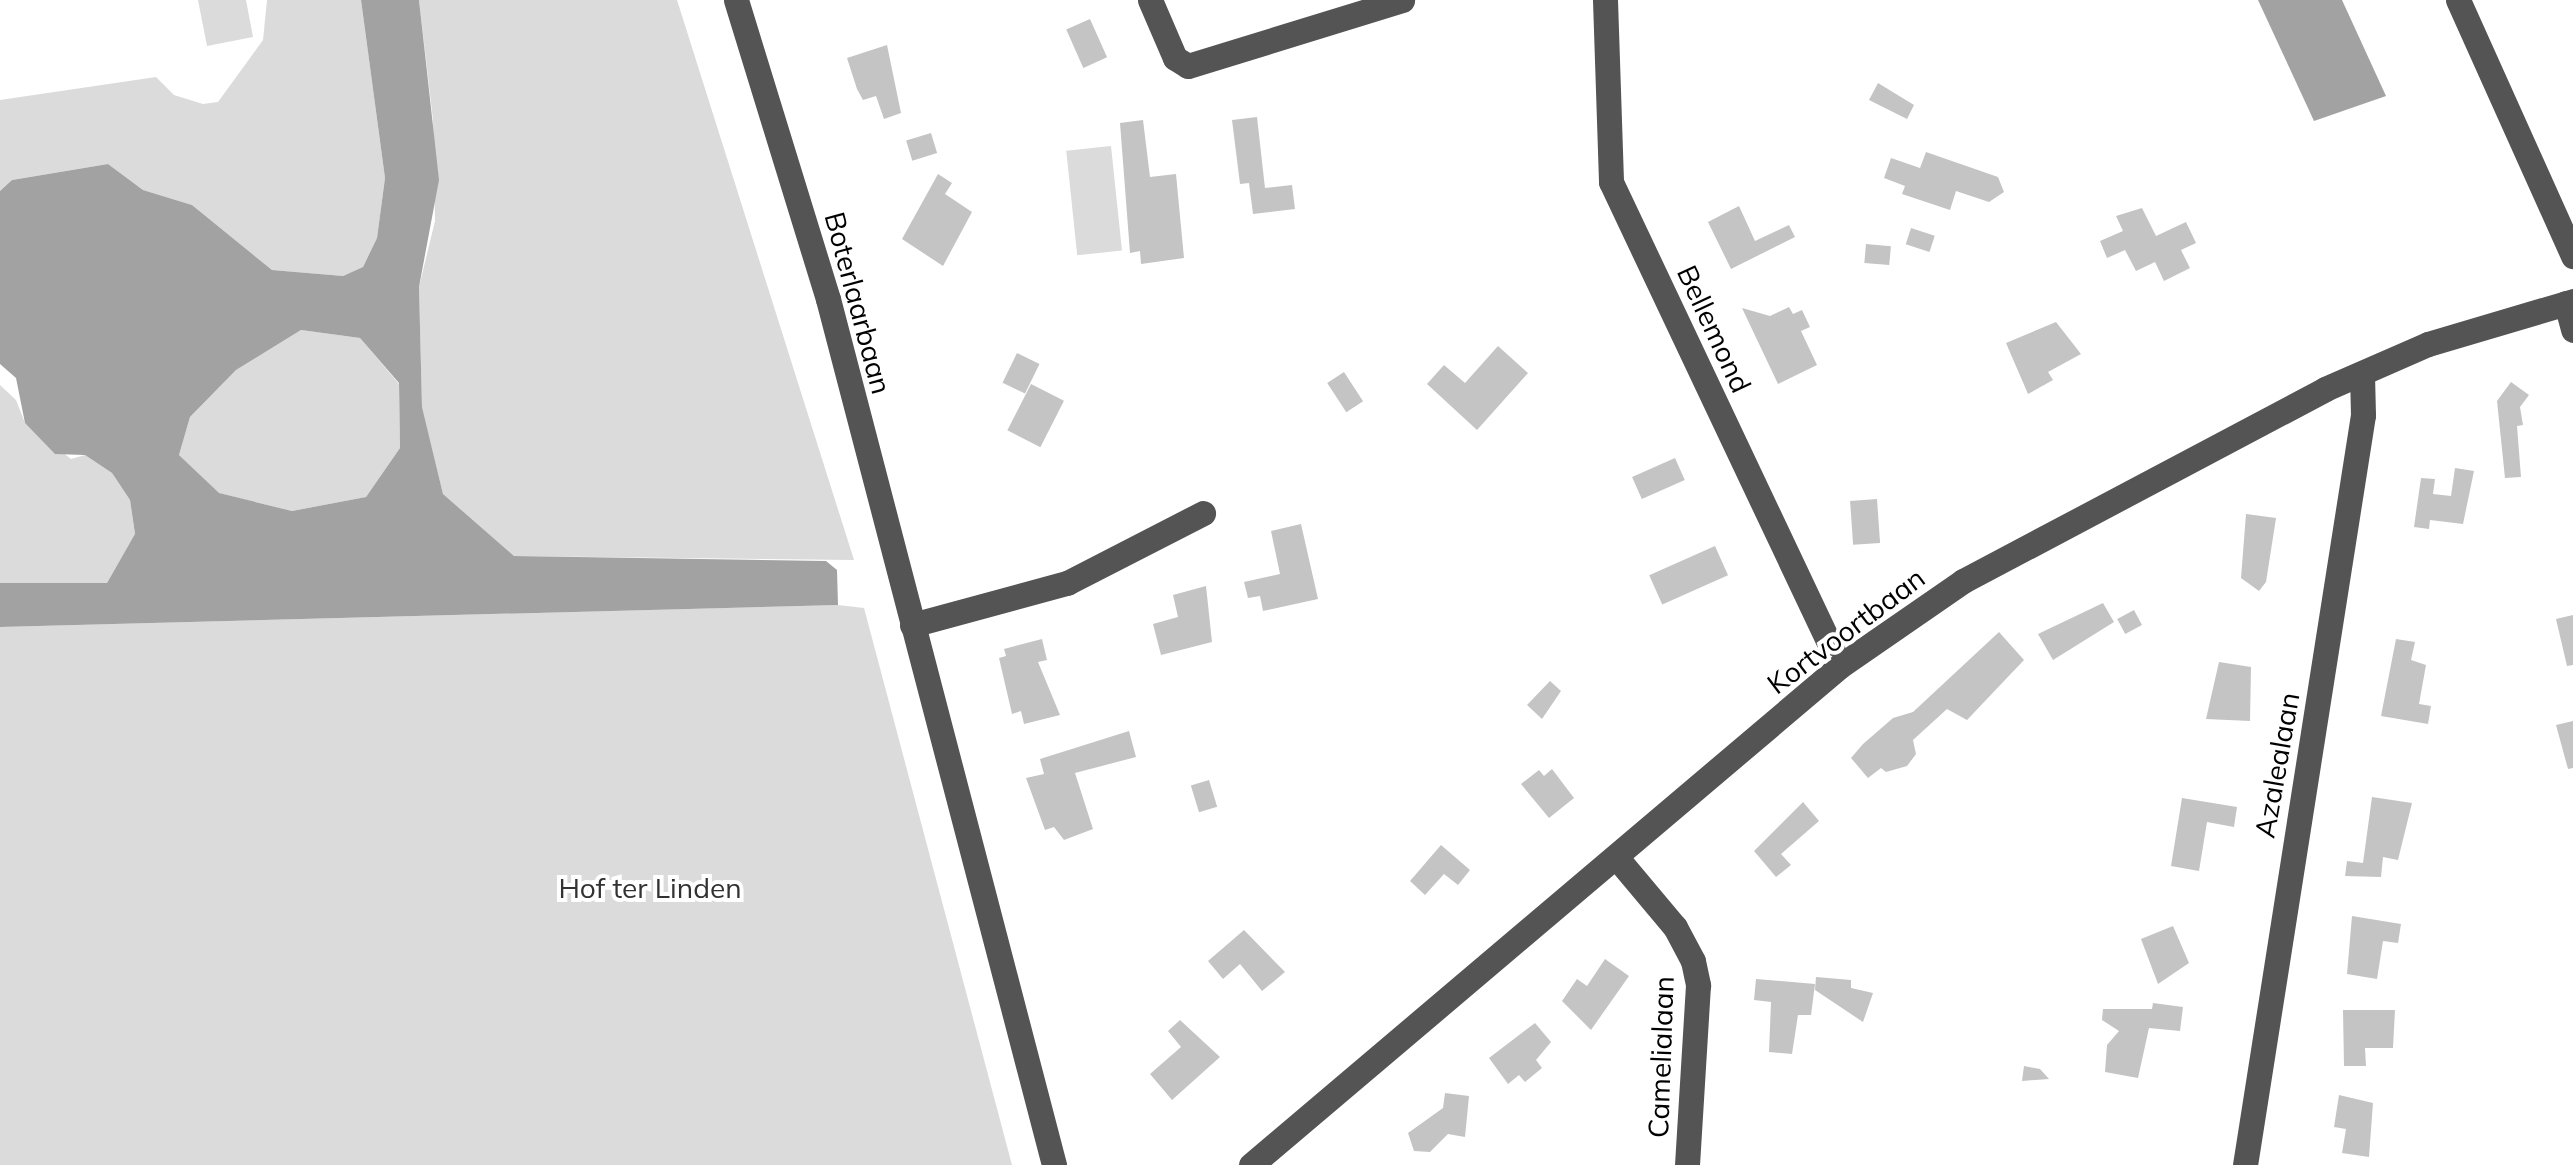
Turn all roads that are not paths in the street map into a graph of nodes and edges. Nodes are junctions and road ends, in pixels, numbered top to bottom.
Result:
1 (736, 0) edge
2 (1150, 0) edge
3 (1402, 0) edge
4 (1605, 0) edge
5 (2458, 0) edge
6 (2573, 256) edge
7 (2569, 302) edge
8 (2573, 330) edge
9 (2362, 374) junction
10 (1203, 513) dead end
11 (912, 625) junction
12 (1840, 666) junction
13 (1617, 858) junction
14 (1054, 1165) edge
15 (1251, 1165) edge
16 (1687, 1165) edge
17 (2245, 1165) edge

1 - 11 street, Boterlaarbaan
2 - 3 street
4 - 12 street, Bellemond
5 - 6 street
7 - 8 street
7 - 9 street, Kortvoortbaan
9 - 12 street, Kortvoortbaan
9 - 17 street, Azalealaan
10 - 11 street
11 - 14 street, Boterlaarbaan
12 - 13 street, Kortvoortbaan
13 - 15 street, Kortvoortbaan
13 - 16 street, Camelialaan

